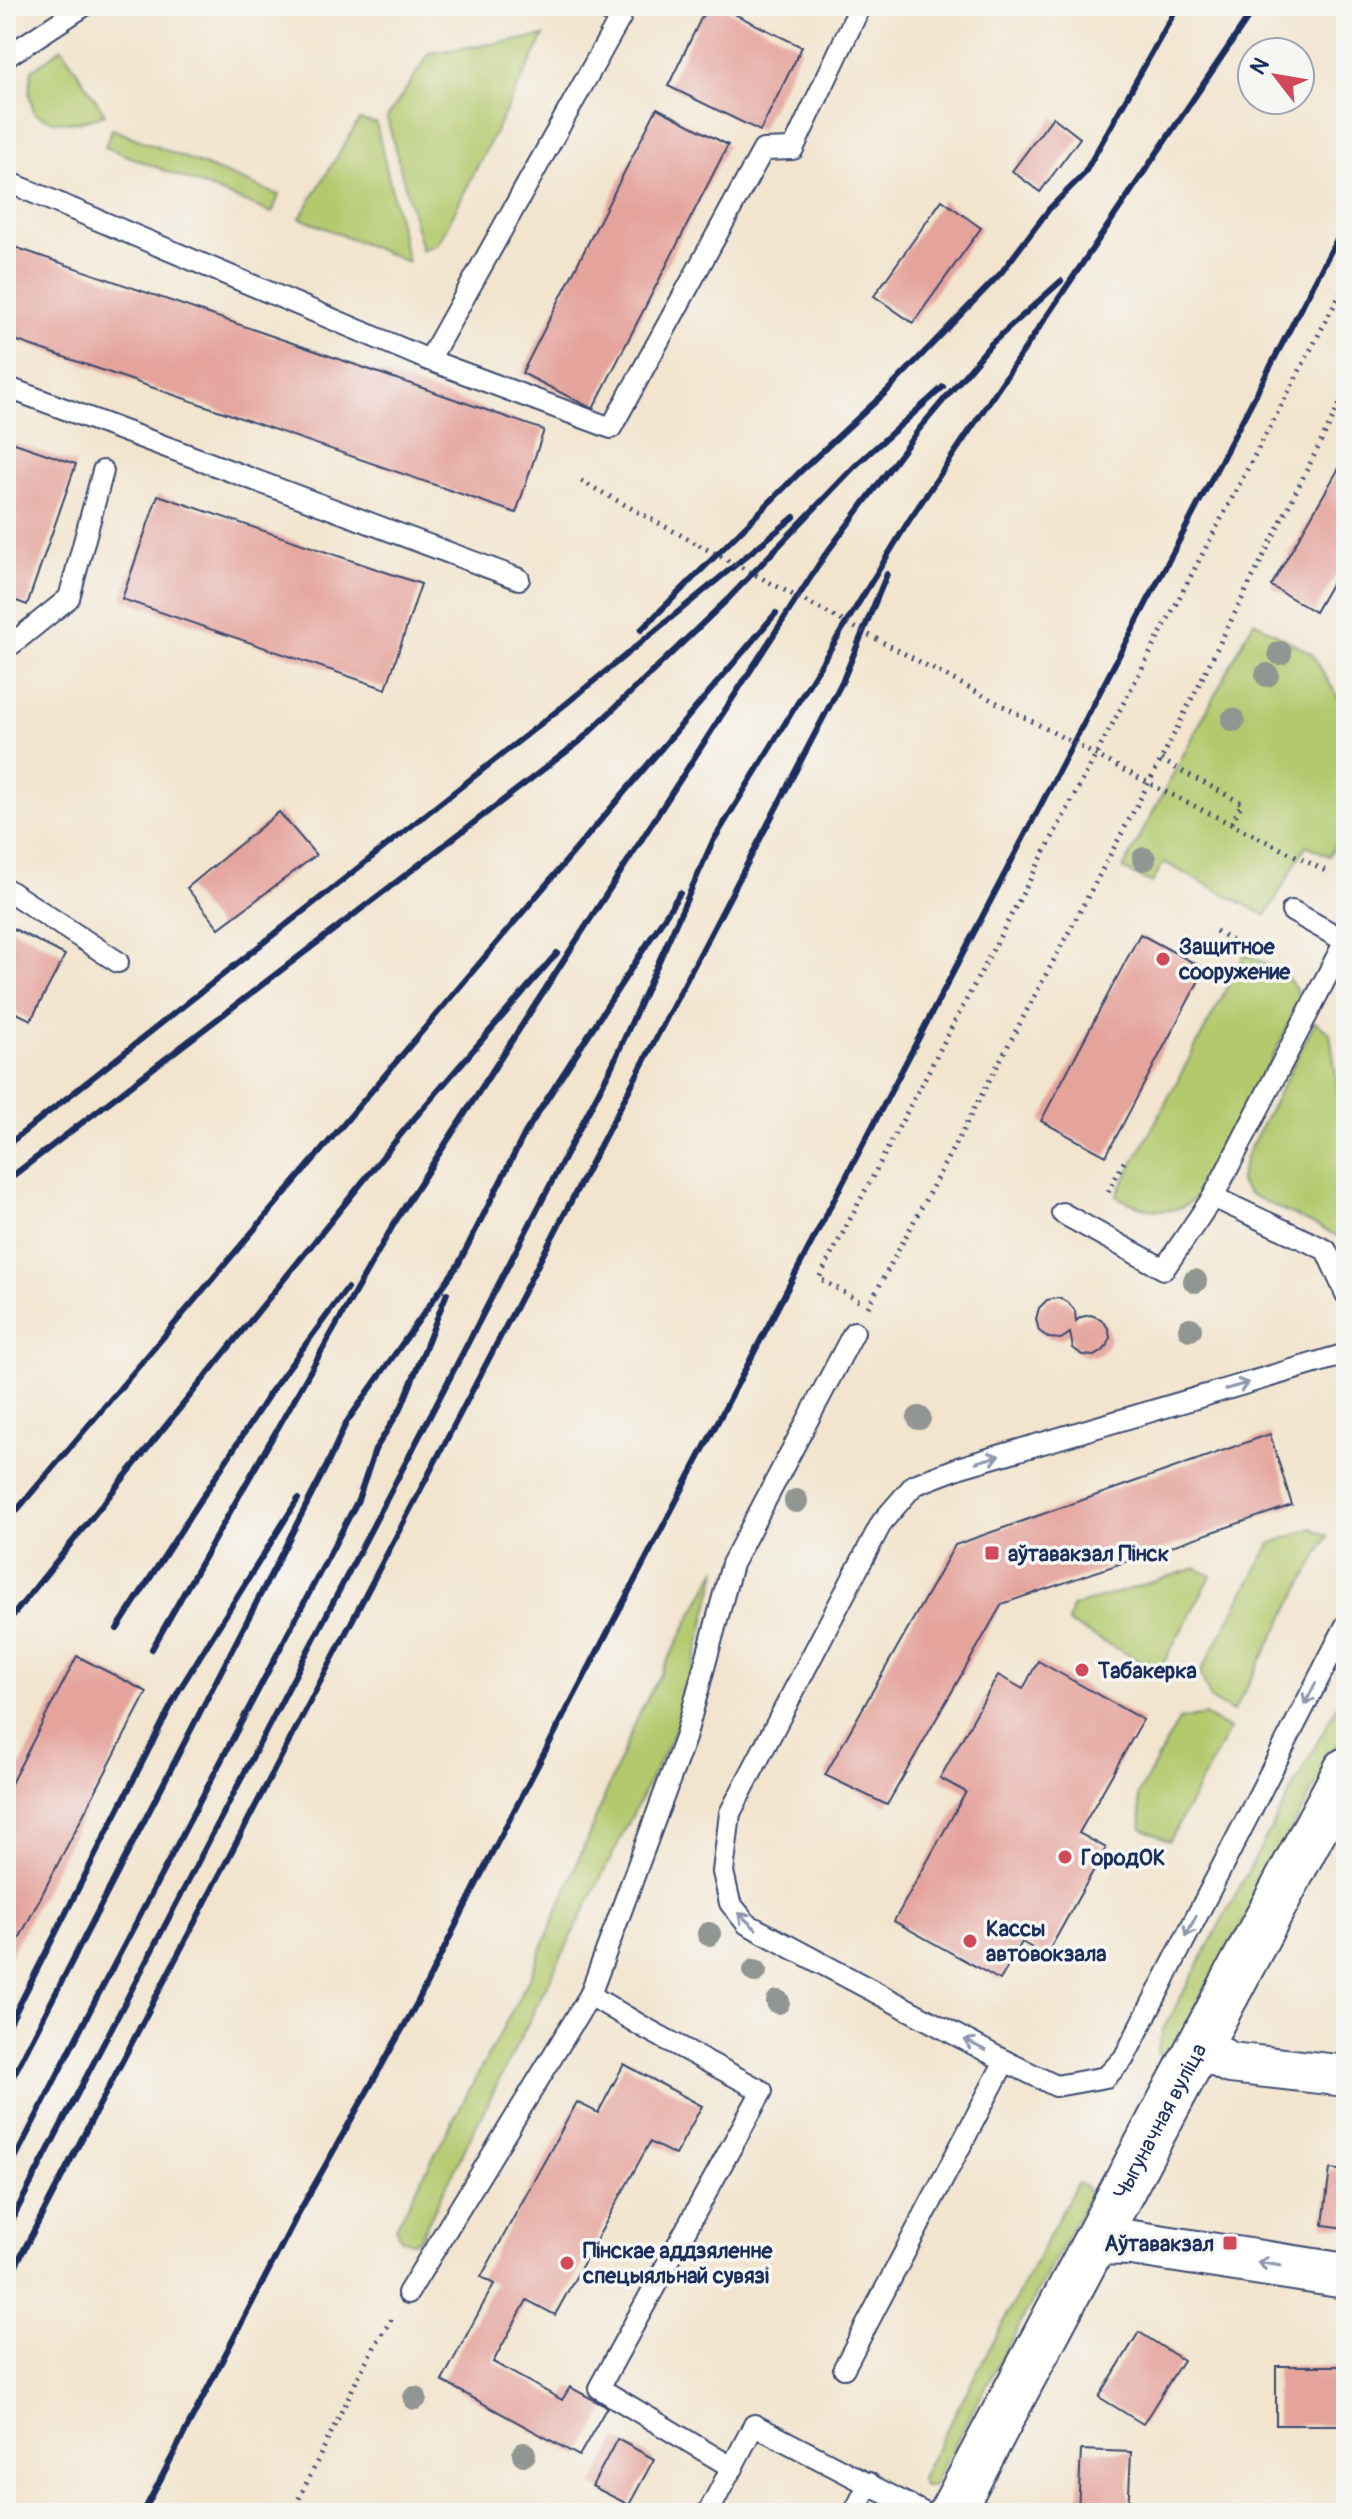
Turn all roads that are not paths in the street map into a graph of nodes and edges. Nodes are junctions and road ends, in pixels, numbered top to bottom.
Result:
1 (84, 6) edge
2 (601, 6) edge
3 (859, 9) dead end
4 (621, 12) edge
5 (6, 57) edge
6 (6, 181) edge
7 (429, 360) junction
8 (6, 387) edge
9 (103, 471) dead end
10 (519, 579) dead end
11 (6, 645) edge
12 (6, 889) edge
13 (1292, 911) dead end
14 (118, 962) dead end
15 (1213, 1197) junction
16 (1062, 1213) dead end
17 (1346, 1294) edge
18 (854, 1332) road end
19 (1346, 1354) edge
20 (1346, 1625) edge
21 (1346, 1770) edge
22 (590, 1995) junction
23 (1200, 2047) junction
24 (1005, 2061) junction
25 (1346, 2076) edge
26 (1096, 2242) junction
27 (1346, 2276) edge
28 (408, 2293) road end
29 (844, 2368) dead end
30 (733, 2468) junction
31 (869, 2483) junction
32 (708, 2513) edge
33 (854, 2513) edge
34 (924, 2513) edge
35 (951, 2513) edge

1 - 5 lane
2 - 4 lane
3 - 7 lane
4 - 7 lane
6 - 7 lane
8 - 10 lane
9 - 11 lane
12 - 14 lane
13 - 15 lane
15 - 16 lane
15 - 17 lane
18 - 22 lane
24 -> 19 lane
20 -> 24 lane
21 - 23 street, Чыгуначная вуліца
22 - 28 lane
22 - 30 lane
23 - 25 street
23 - 26 street, Чыгуначная вуліца
24 - 29 lane
27 -> 26 street
26 - 35 street, Чыгуначная вуліца
30 - 31 lane
30 - 32 lane
31 - 33 lane
31 - 34 lane

